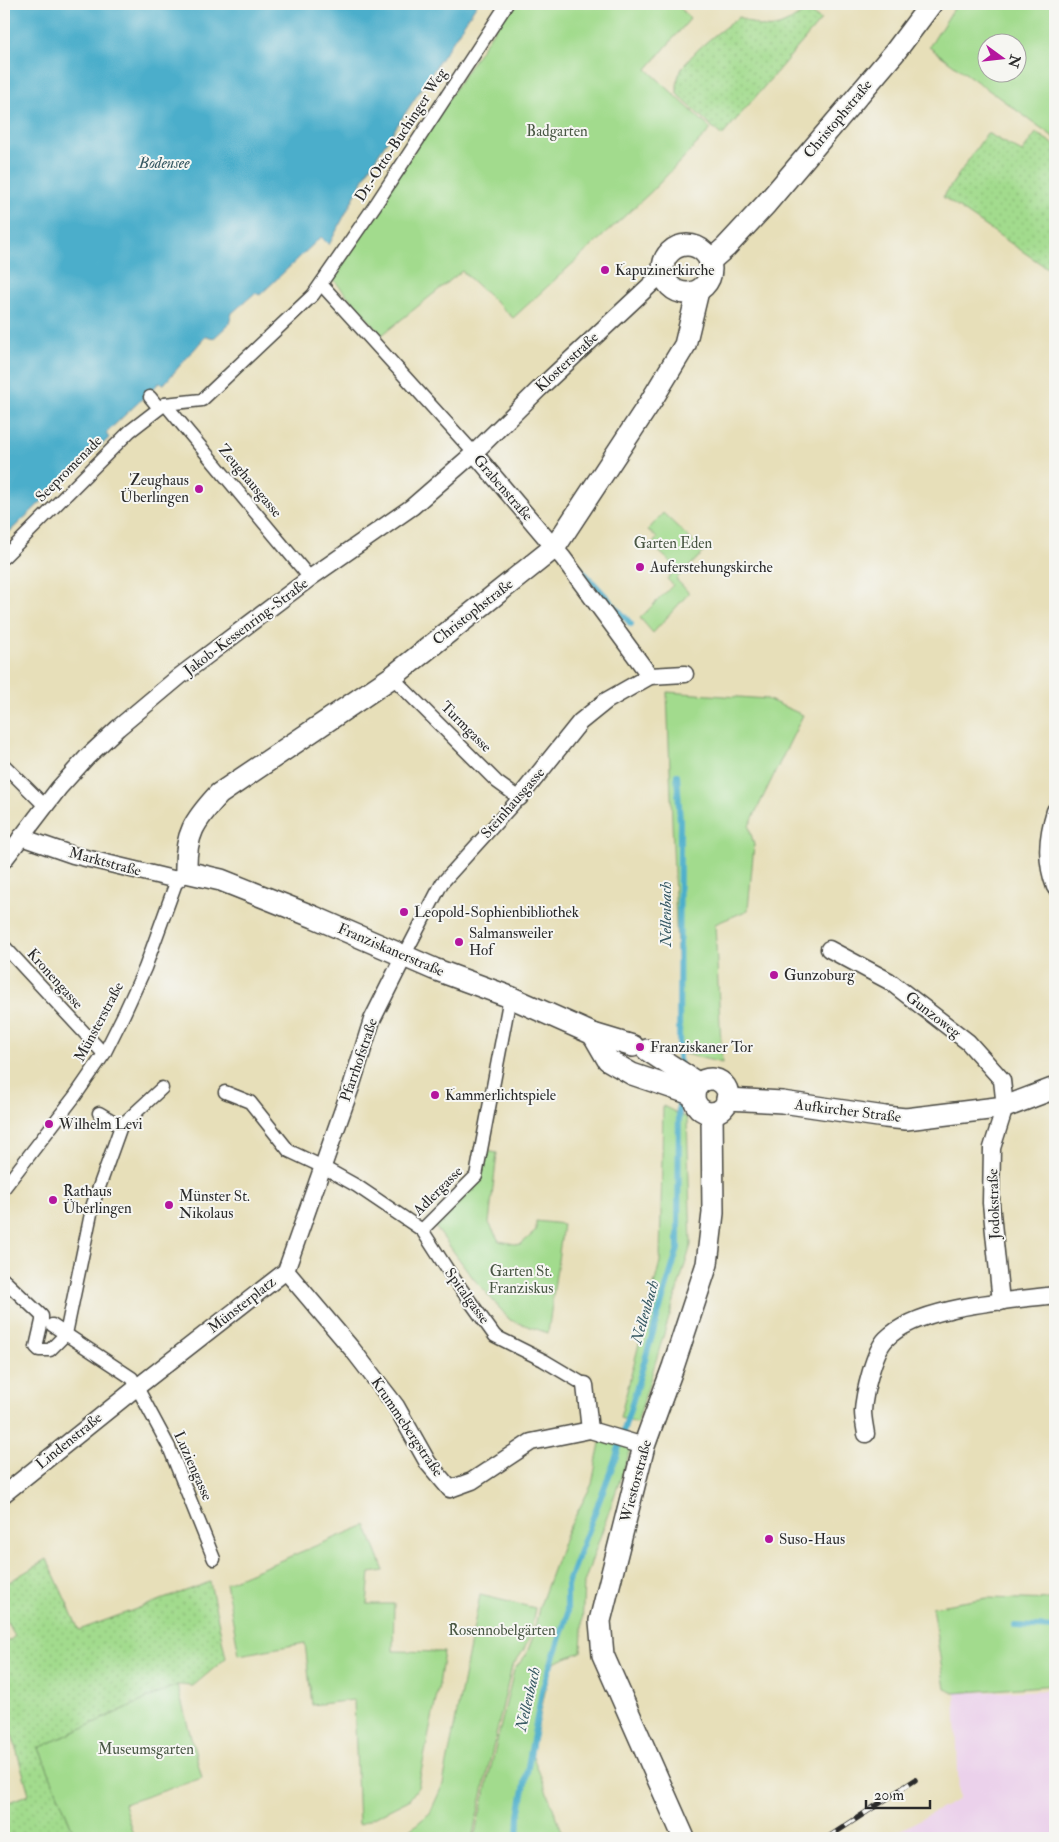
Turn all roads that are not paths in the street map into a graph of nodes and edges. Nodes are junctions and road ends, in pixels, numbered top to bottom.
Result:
1 (507, 4) edge
2 (931, 4) edge
3 (704, 254) junction
4 (663, 273) junction
5 (321, 284) junction
6 (698, 291) junction
7 (150, 397) dead end
8 (162, 406) junction
9 (474, 454) junction
10 (554, 548) junction
11 (4, 557) edge
12 (310, 578) junction
13 (685, 674) dead end
14 (650, 676) junction
15 (392, 677) junction
16 (5, 769) edge
17 (519, 798) junction
18 (45, 806) junction
19 (1055, 811) edge
20 (21, 837) junction
21 (4, 860) edge
22 (181, 876) junction
23 (1055, 887) edge
24 (4, 946) edge
25 (829, 949) dead end
26 (404, 956) junction
27 (510, 997) junction
28 (593, 1034) junction
29 (104, 1054) junction
30 (162, 1088) dead end
31 (1055, 1088) edge
32 (697, 1089) junction
33 (225, 1092) dead end
34 (719, 1106) junction
35 (1005, 1108) junction
36 (99, 1113) dead end
37 (121, 1126) junction
38 (323, 1167) junction
39 (4, 1188) edge
40 (422, 1230) junction
41 (286, 1271) junction
42 (4, 1280) edge
43 (1055, 1295) edge
44 (1001, 1302) junction
45 (52, 1325) dead end
46 (66, 1334) junction
47 (585, 1385) joint
48 (136, 1388) junction
49 (590, 1430) junction
50 (866, 1434) dead end
51 (639, 1445) junction
52 (4, 1494) edge
53 (214, 1559) dead end
54 (684, 1838) edge

1 - 5 street, Dr.-Otto-Buchinger Weg
2 - 3 street, Christophstraße
3 - 4 street
3 - 6 street, Christophstraße
4 - 6 street
4 - 9 street, Klosterstraße
5 - 8 street
5 - 9 street, Grabenstraße
6 - 10 street, Christophstraße
7 - 8 street
8 - 11 street, Seepromenade
8 - 12 street, Zeughausgasse
9 - 10 street, Grabenstraße
9 - 12 street, Jakob-Kessenring-Straße
10 - 14 street, Grabenstraße
10 - 15 street, Christophstraße
12 - 18 street, Jakob-Kessenring-Straße
13 - 14 street
14 - 17 street, Steinhausgasse
15 - 17 street, Turmgasse
15 - 22 street, Christophstraße
16 - 18 street
17 - 26 street, Steinhausgasse
18 - 20 street, Jakob-Kessenring-Straße
19 - 23 street
20 - 21 street, Jakob-Kessenring-Straße
20 - 22 street, Marktstraße
22 - 26 street, Franziskanerstraße
22 - 29 street, Münsterstraße
24 - 29 street, Kronengasse
25 - 35 street, Gunzoweg
26 - 27 street, Franziskanerstraße
26 - 38 street, Pfarrhofstraße
27 - 28 street, Franziskanerstraße
27 - 40 street, Adlergasse
28 - 32 street, Franziskanerstraße
28 - 32 street
29 - 39 street, Münsterstraße
30 - 37 street
31 - 35 street, Aufkircher Straße
32 - 34 street
32 - 34 street
33 - 38 street, Spitalgasse
34 - 35 street, Aufkircher Straße
34 - 51 street, Wiestorstraße
35 - 44 street, Jodokstraße
36 - 37 street
37 - 46 street
38 - 40 street, Spitalgasse
38 - 41 street, Münsterplatz
40 - 47 street, Spitalgasse
41 - 48 street, Münsterplatz
41 - 49 street, Krummebergstraße
42 - 46 street
43 - 44 street
44 - 50 street
45 - 46 street, Luziengasse
46 - 48 street, Luziengasse
47 - 49 street, Spitalgasse
48 - 52 street, Lindenstraße
48 - 53 street, Luziengasse
49 - 51 street, Krummebergstraße
51 - 54 street, Wiestorstraße

